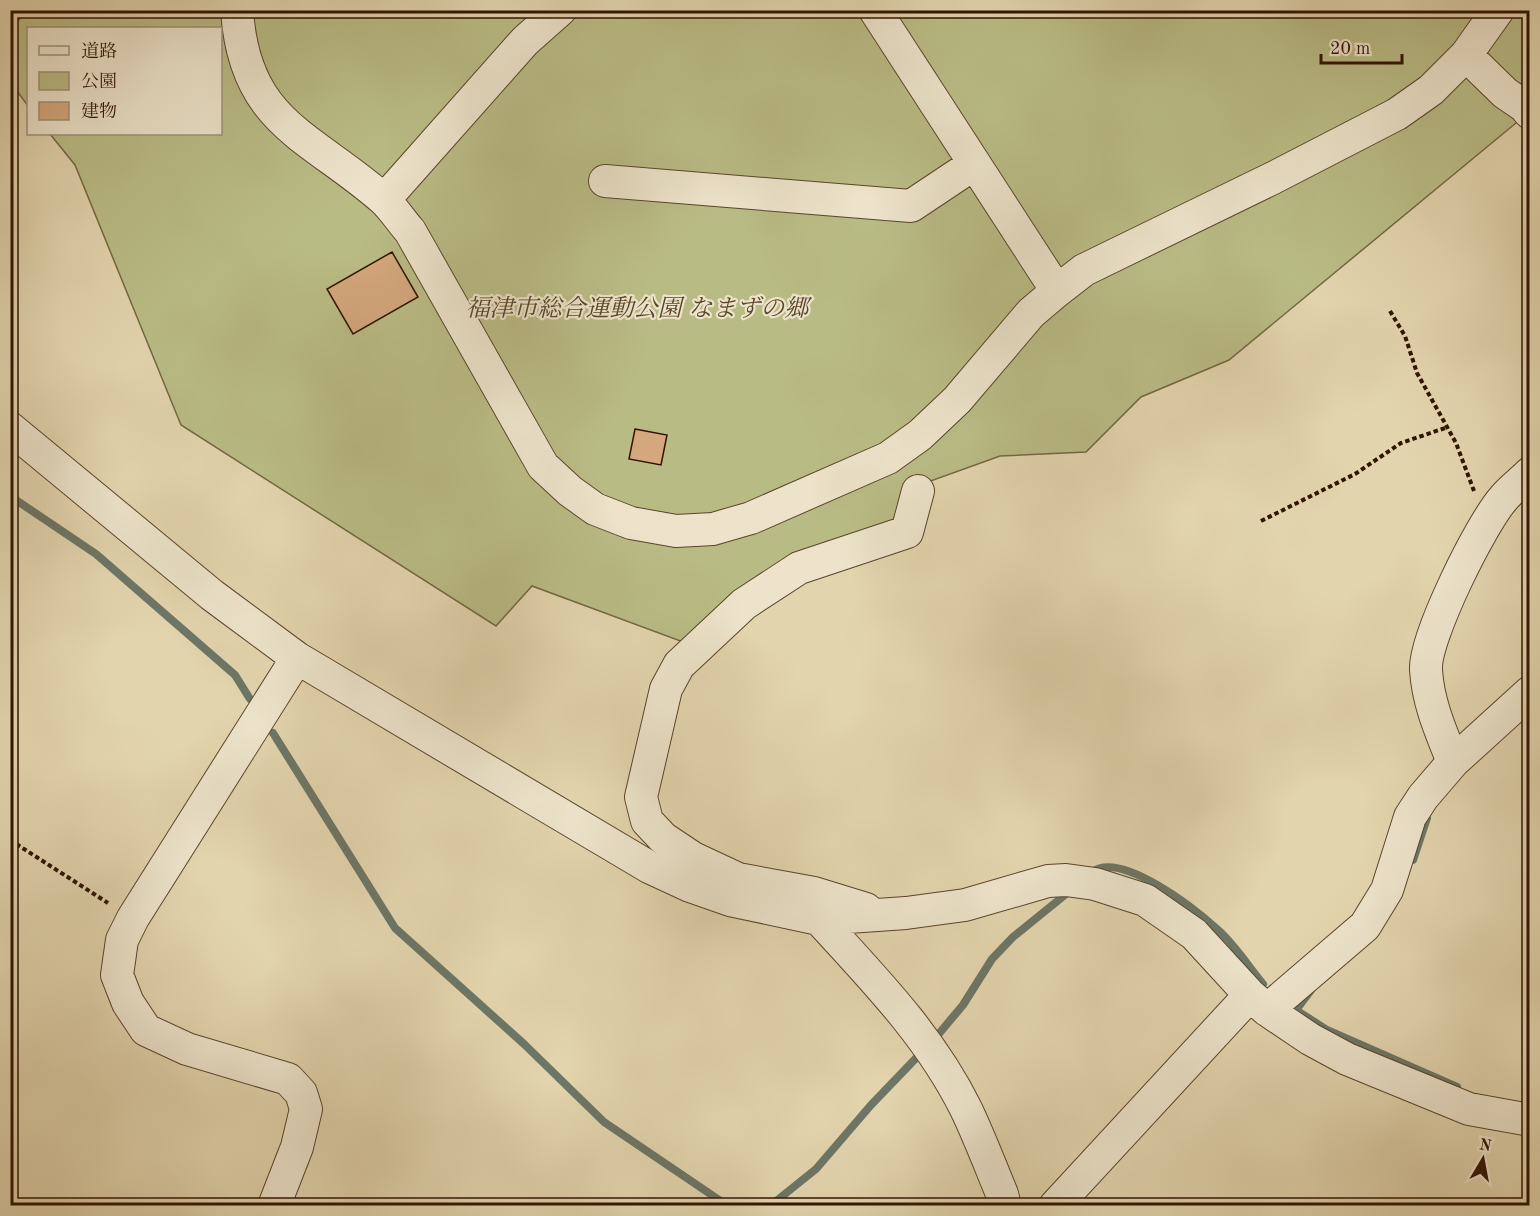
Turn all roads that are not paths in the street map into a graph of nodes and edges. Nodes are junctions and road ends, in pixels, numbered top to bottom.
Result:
1 (237, 10) edge
2 (560, 10) edge
3 (875, 10) edge
4 (1498, 10) edge
5 (1466, 56) junction
6 (1528, 107) edge
7 (974, 164) junction
8 (605, 181) dead end
9 (384, 200) junction
10 (1057, 291) junction
11 (10, 428) edge
12 (1530, 473) edge
13 (918, 491) dead end
14 (297, 658) junction
15 (1530, 693) edge
16 (1454, 762) junction
17 (881, 914) junction
18 (819, 920) junction
19 (1258, 1003) junction
20 (1530, 1120) edge
21 (274, 1206) edge
22 (1005, 1206) edge
23 (1055, 1206) edge

1 - 9 street
2 - 9 street
3 - 7 street
4 - 5 street
5 - 6 street
5 - 10 street
7 - 8 street
7 - 10 street
9 - 10 street
11 - 14 street
12 - 16 street
13 - 17 street
14 - 18 street
14 - 21 street
15 - 16 street
16 - 19 street
17 - 18 street
17 - 19 street
18 - 22 street
19 - 20 street
19 - 23 street

